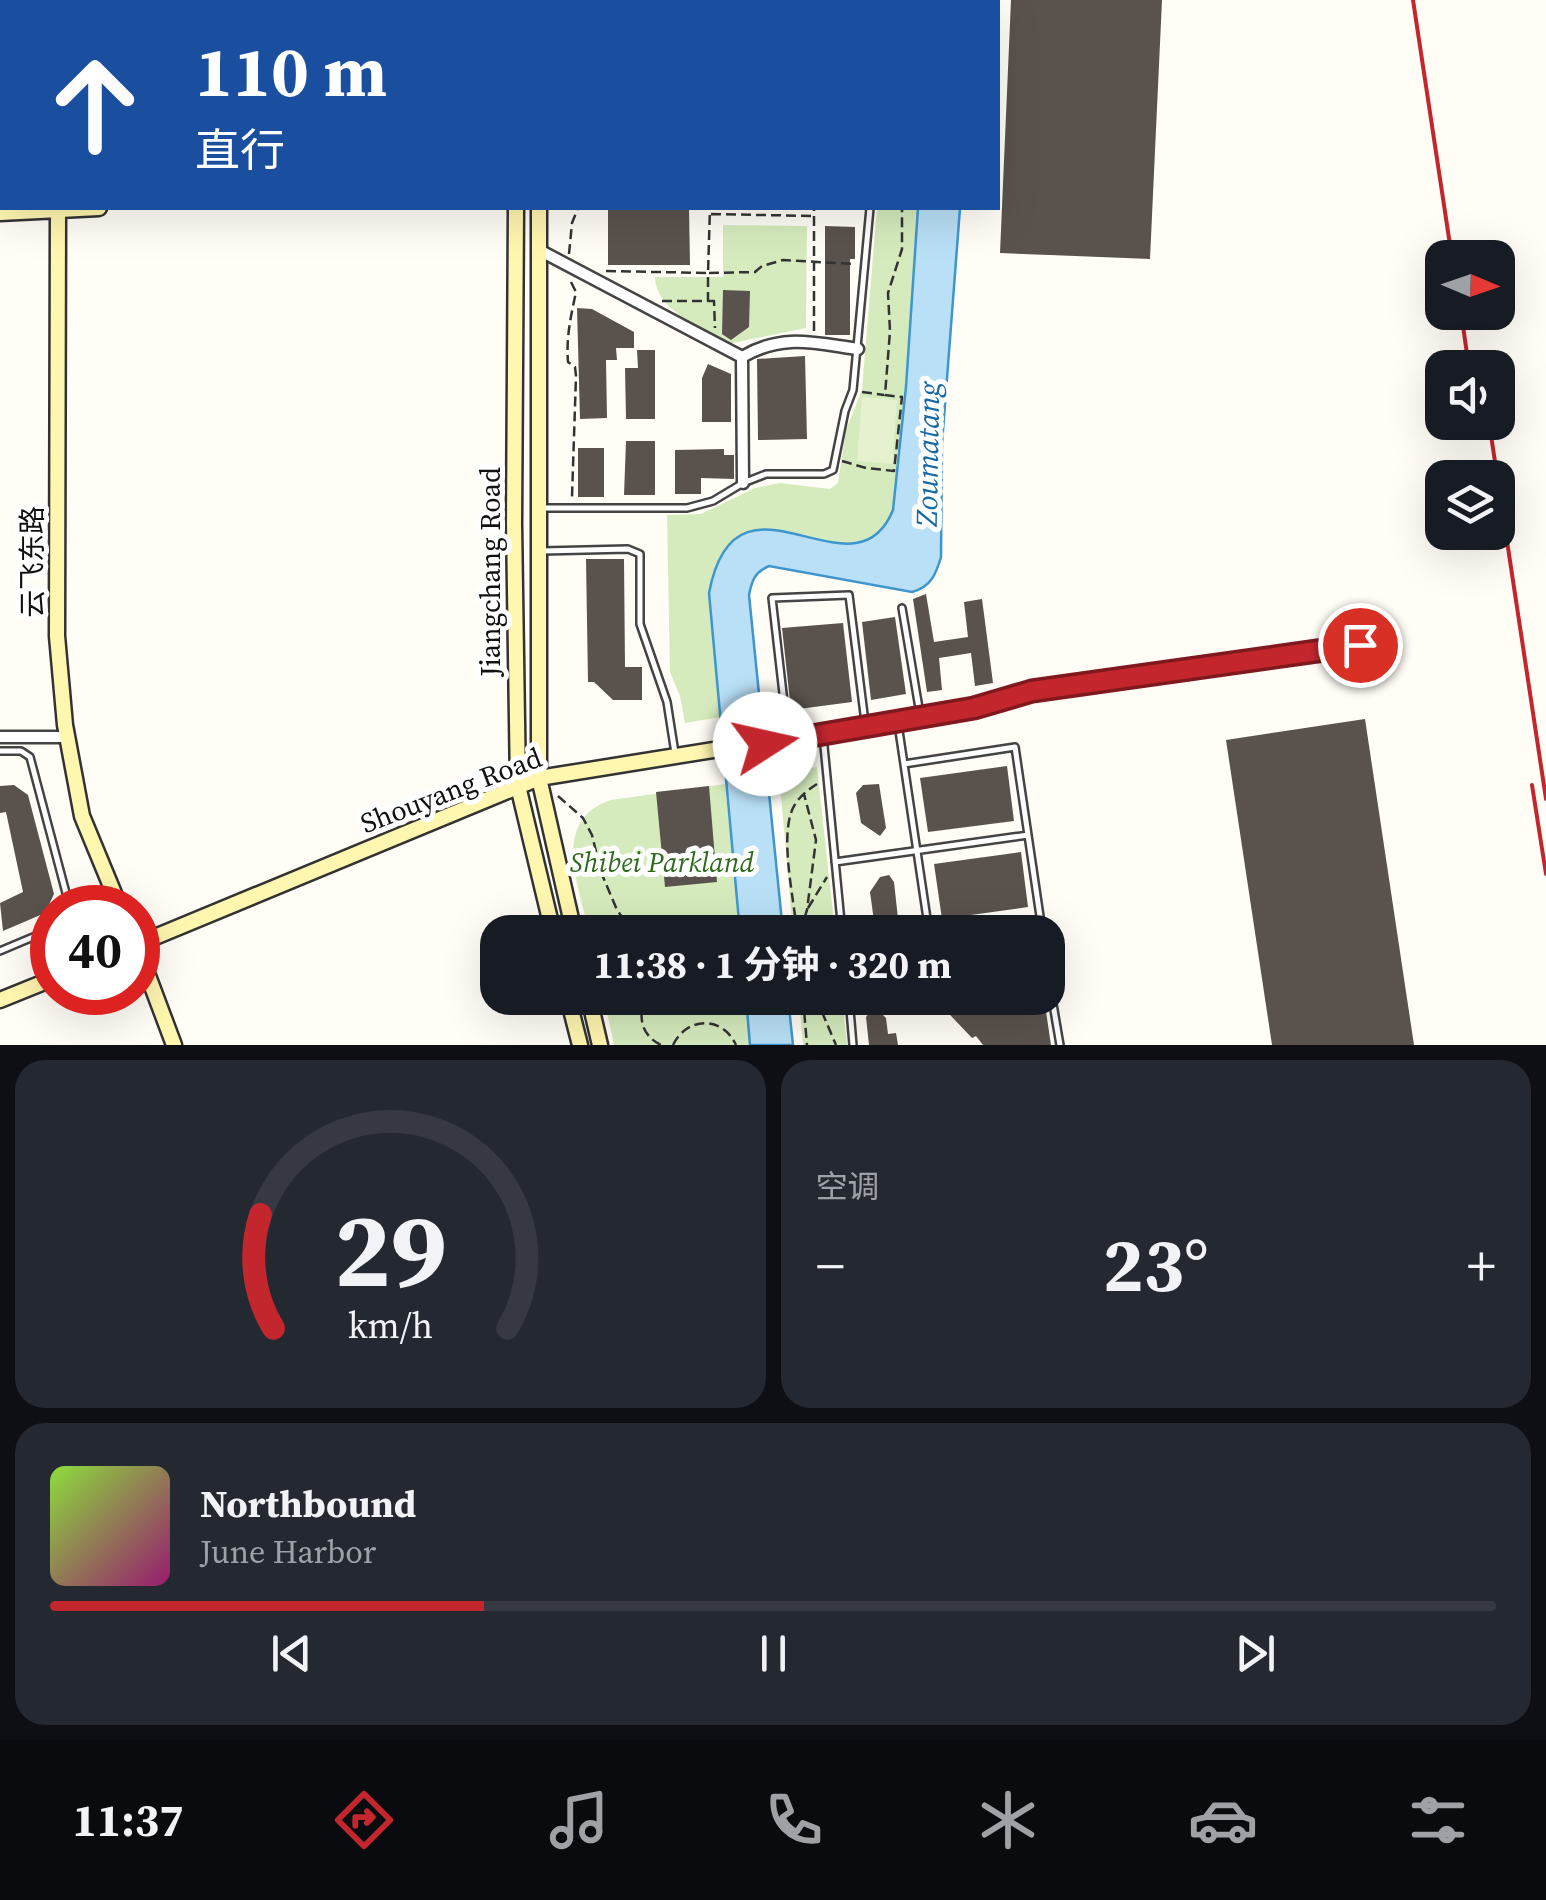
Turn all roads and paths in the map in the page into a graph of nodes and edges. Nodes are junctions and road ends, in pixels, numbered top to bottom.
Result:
1 (35, 210) edge
2 (58, 210) edge
3 (518, 210) edge
4 (539, 210) edge
5 (577, 210) edge
6 (710, 210) edge
7 (814, 210) edge
8 (870, 210) edge
9 (902, 210) edge
10 (0, 213) edge
11 (709, 214) junction
12 (814, 216) junction
13 (539, 250) junction
14 (814, 262) junction
15 (865, 264) junction
16 (574, 268) junction
17 (708, 273) junction
18 (708, 301) junction
19 (638, 302) junction
20 (716, 343) junction
21 (814, 344) junction
22 (858, 349) junction
23 (742, 356) junction
24 (853, 390) junction
25 (886, 396) junction
26 (838, 460) junction
27 (742, 483) junction
28 (539, 508) junction
29 (571, 508) junction
30 (539, 551) junction
31 (902, 608) dead end
32 (1360, 645) dead end
33 (974, 708) joint
34 (920, 717) junction
35 (898, 721) junction
36 (866, 726) junction
37 (823, 734) junction
38 (67, 736) junction
39 (0, 737) edge
40 (789, 740) junction
41 (0, 752) edge
42 (676, 756) junction
43 (904, 764) junction
44 (539, 778) junction
45 (827, 778) junction
46 (518, 786) junction
47 (804, 793) junction
48 (1028, 835) junction
49 (917, 851) junction
50 (836, 866) junction
51 (64, 885) edge
52 (110, 885) edge
53 (807, 910) junction
54 (549, 915) edge
55 (570, 915) edge
56 (621, 915) edge
57 (797, 915) edge
58 (805, 915) edge
59 (840, 915) edge
60 (926, 915) edge
61 (1040, 915) edge
62 (30, 938) edge
63 (160, 938) edge
64 (0, 950) edge
65 (30, 988) edge
66 (0, 1000) edge
67 (160, 1007) edge
68 (572, 1015) edge
69 (593, 1015) edge
70 (641, 1015) edge
71 (804, 1015) edge
72 (823, 1015) edge
73 (850, 1015) edge
74 (1055, 1015) edge
75 (174, 1045) edge
76 (580, 1045) edge
77 (600, 1045) edge
78 (661, 1045) edge
79 (673, 1045) edge
80 (736, 1045) edge
81 (807, 1045) edge
82 (836, 1045) edge
83 (853, 1045) edge
84 (1060, 1045) edge

1 - 10 street
2 - 38 street, 云飞东路
3 - 46 street, Jiangchang Road
4 - 13 street, Jiangchang Road
5 - 16 path
6 - 11 path
7 - 12 path
8 - 15 lane
9 - 25 path
11 - 12 path
11 - 17 path
12 - 14 path
13 - 16 street
13 - 28 street, Jiangchang Road
14 - 15 path
14 - 17 path
14 - 21 path
15 - 22 lane
16 - 17 path
16 - 19 street
16 - 29 path
17 - 18 path
18 - 19 path
18 - 20 path
19 - 20 street
20 - 23 street
21 - 22 street
21 - 23 street
22 - 24 lane
23 - 27 street
24 - 25 path
24 - 26 lane
25 - 26 path
26 - 27 lane
27 - 29 lane
28 - 29 lane
28 - 30 street, Jiangchang Road
30 - 42 lane
30 - 44 street, Jiangchang Road
31 - 34 lane
32 - 33 lane
33 - 34 street, Shouyang Road
34 - 35 street, Shouyang Road
35 - 36 street, Shouyang Road
35 - 43 lane
36 - 37 street, Shouyang Road
36 - 40 lane
37 - 40 street, Shouyang Road
37 - 45 lane
38 - 39 street
38 - 52 street, 云飞东路
40 - 42 street, Shouyang Road
41 - 51 lane
42 - 44 street, Shouyang Road
43 - 48 lane
43 - 49 lane
44 - 46 street, Shouyang Road
44 - 55 street, Jiangchang Road
44 - 56 path
45 - 47 path
45 - 50 lane
46 - 54 street, Jiangchang Road
46 - 63 street, Shouyang Road
47 - 53 path
47 - 57 path
48 - 49 lane
48 - 61 lane
49 - 50 lane
49 - 60 lane
50 - 53 path
50 - 59 lane
53 - 58 path
62 - 64 lane
65 - 66 street
67 - 75 street
68 - 76 street
69 - 77 street
70 - 78 path
71 - 81 path
72 - 82 path
73 - 83 lane
74 - 84 lane
79 - 80 path

